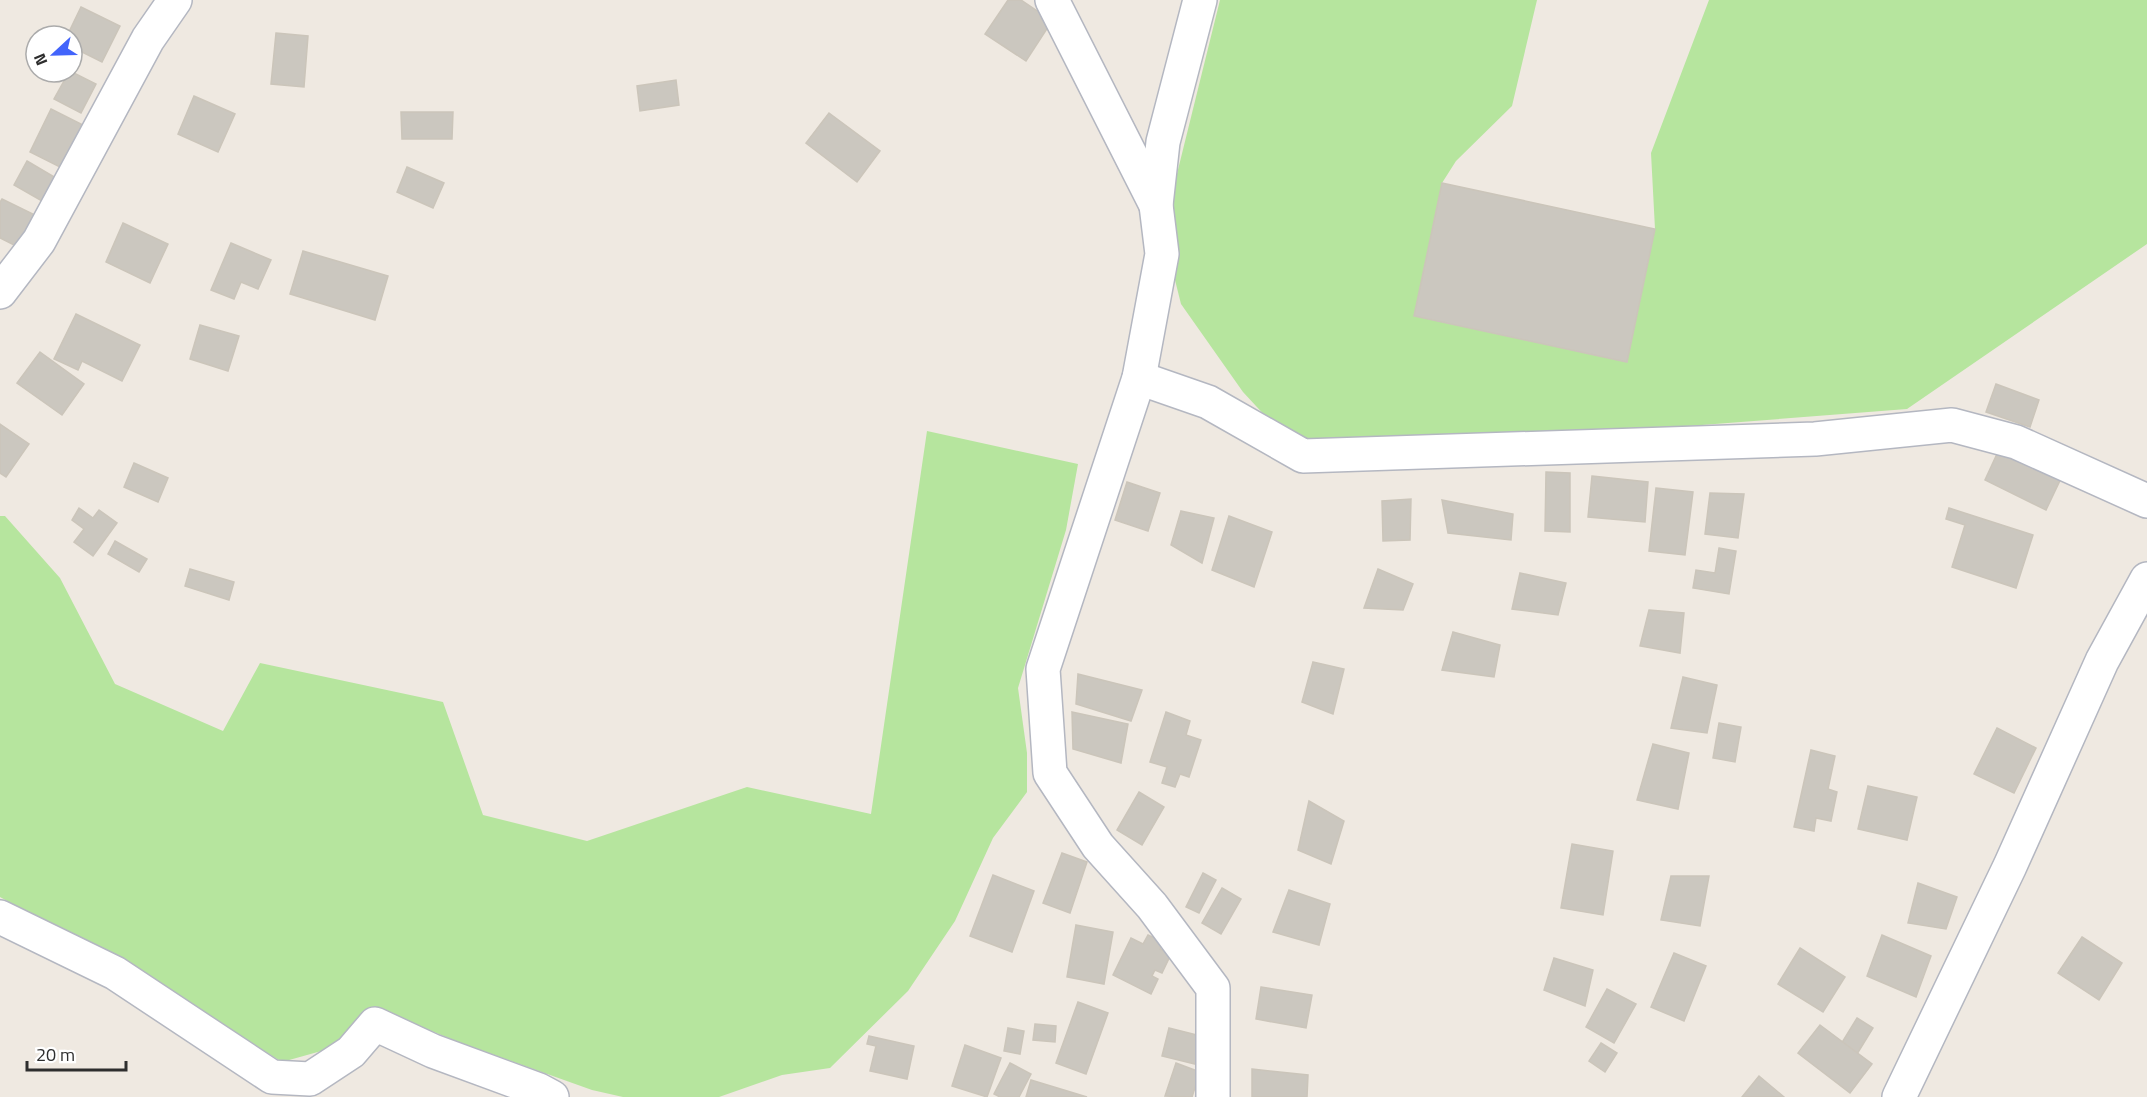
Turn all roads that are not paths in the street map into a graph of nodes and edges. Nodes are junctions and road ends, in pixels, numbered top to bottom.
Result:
1 (175, 0) edge
2 (1052, 0) edge
3 (1200, 0) edge
4 (1156, 206) junction
5 (0, 292) edge
6 (1139, 378) junction
7 (2147, 501) edge
8 (2147, 579) edge
9 (2134, 631) edge
10 (0, 917) edge
11 (552, 1097) edge
12 (1213, 1097) edge
13 (1899, 1097) edge

1 - 5 street
2 - 4 street
3 - 4 street
4 - 6 street
6 - 7 street
6 - 12 street
8 - 9 street
9 - 13 street
10 - 11 street

